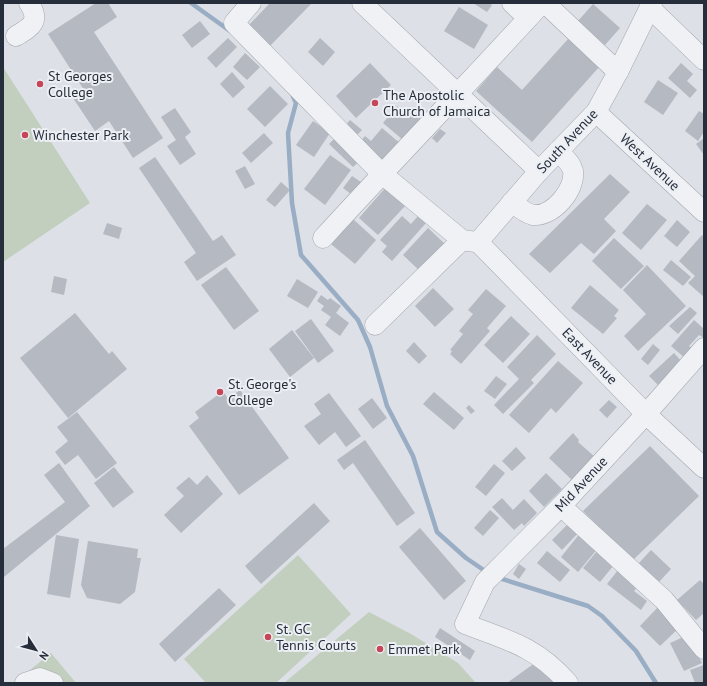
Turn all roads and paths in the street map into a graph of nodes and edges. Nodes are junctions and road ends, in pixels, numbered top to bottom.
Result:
1 (29, 3) edge
2 (250, 3) edge
3 (362, 3) edge
4 (512, 3) edge
5 (543, 3) edge
6 (651, 5) edge
7 (528, 18) junction
8 (16, 36) dead end
9 (704, 60) edge
10 (618, 72) junction
11 (458, 94) junction
12 (596, 112) junction
13 (558, 151) junction
14 (539, 171) junction
15 (381, 173) junction
16 (512, 202) junction
17 (704, 212) edge
18 (323, 238) dead end
19 (470, 241) junction
20 (375, 325) dead end
21 (704, 348) edge
22 (646, 414) junction
23 (704, 468) edge
24 (561, 506) junction
25 (704, 649) edge
26 (25, 683) edge
27 (54, 683) edge
28 (568, 683) edge

1 - 8 street
2 - 15 street, East Avenue
3 - 11 street
4 - 7 street
5 - 7 street
5 - 10 street
6 - 9 street
6 - 10 street, South Avenue
7 - 11 street
10 - 12 street, South Avenue
11 - 14 street
11 - 15 street
12 - 13 street, South Avenue
12 - 17 street, West Avenue
13 - 14 street, South Avenue
13 - 16 street
14 - 16 street, South Avenue
15 - 18 street
15 - 19 street, East Avenue
16 - 19 street, South Avenue
19 - 20 street, South Avenue
19 - 22 street, East Avenue
21 - 22 street, Mid Avenue
22 - 23 street, East Avenue
22 - 24 street, Mid Avenue
24 - 25 street
24 - 28 street, Mid Avenue
26 - 27 street

